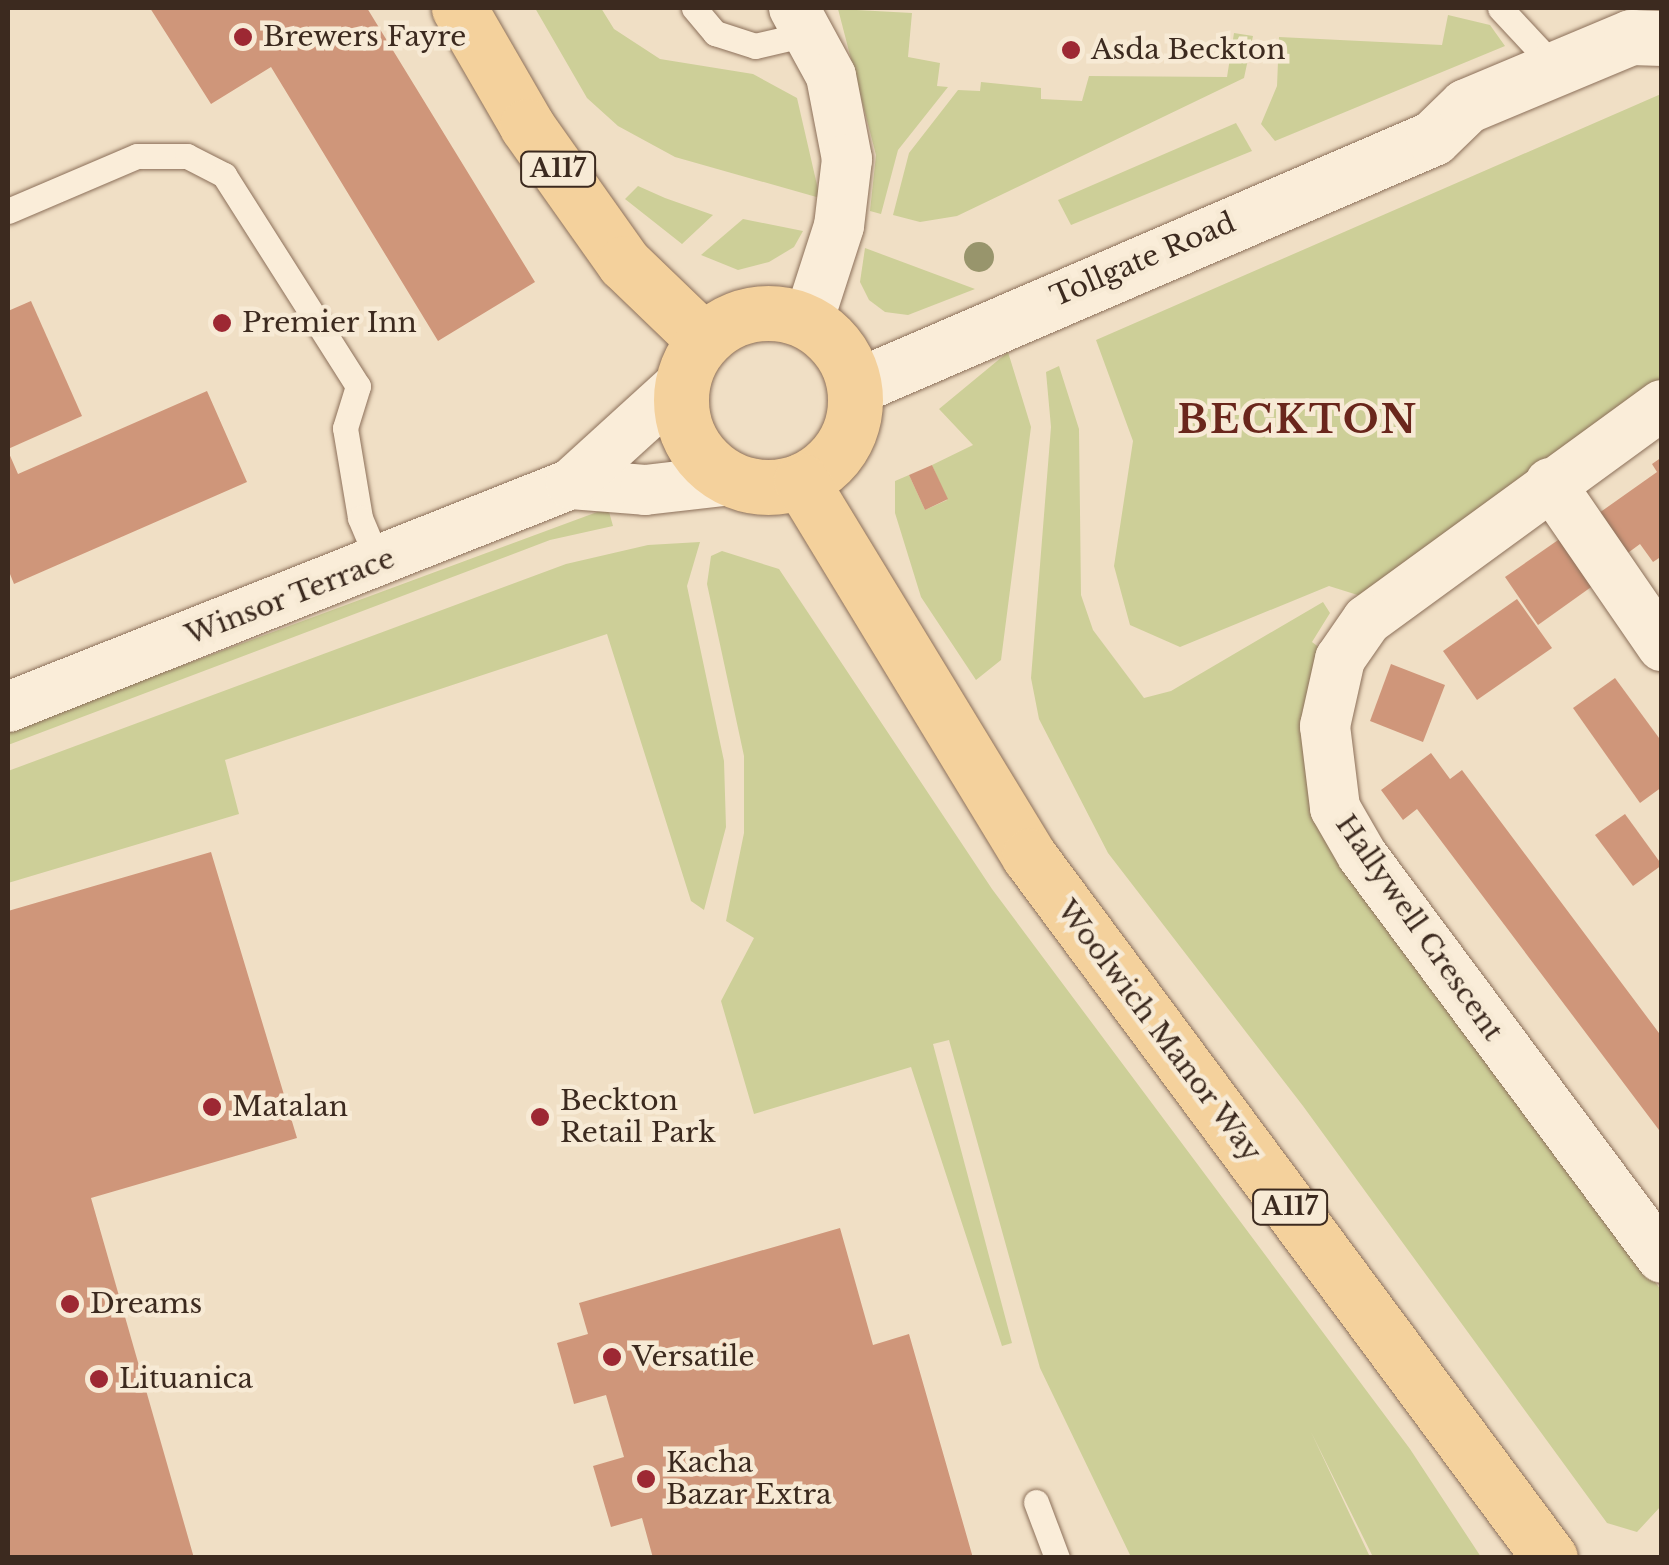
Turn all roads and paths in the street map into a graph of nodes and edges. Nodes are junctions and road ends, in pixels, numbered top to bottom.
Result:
1 (459, 8) edge
2 (694, 8) edge
3 (1500, 8) edge
4 (802, 20) edge
5 (1662, 38) edge
6 (1662, 48) edge
7 (1556, 68) junction
8 (1433, 138) junction
9 (8, 211) edge
10 (808, 322) junction
11 (694, 361) junction
12 (855, 387) junction
13 (1662, 405) edge
14 (732, 480) junction
15 (801, 481) junction
16 (572, 484) junction
17 (1550, 484) junction
18 (379, 562) junction
19 (1658, 635) edge
20 (8, 706) edge
21 (1662, 1258) edge
22 (1036, 1502) dead end
23 (1057, 1558) edge
24 (1550, 1558) edge

1 - 11 main road, A117
2 - 4 lane
3 - 7 lane
4 - 10 street
5 - 7 street, Tollgate Road
6 - 8 street, Tollgate Road
7 - 8 street, Tollgate Road
8 - 12 street, Tollgate Road
9 - 18 lane
10 - 11 main road
10 - 12 main road
11 - 14 main road
11 - 16 street, Winsor Terrace
12 - 15 main road
13 - 17 street, Hallywell Crescent
14 - 15 main road
14 - 16 street, Winsor Terrace
15 - 24 main road, Woolwich Manor Way / A117
16 - 18 street, Winsor Terrace
17 - 19 street
17 - 21 street, Hallywell Crescent
18 - 20 street, Winsor Terrace
22 - 23 lane

